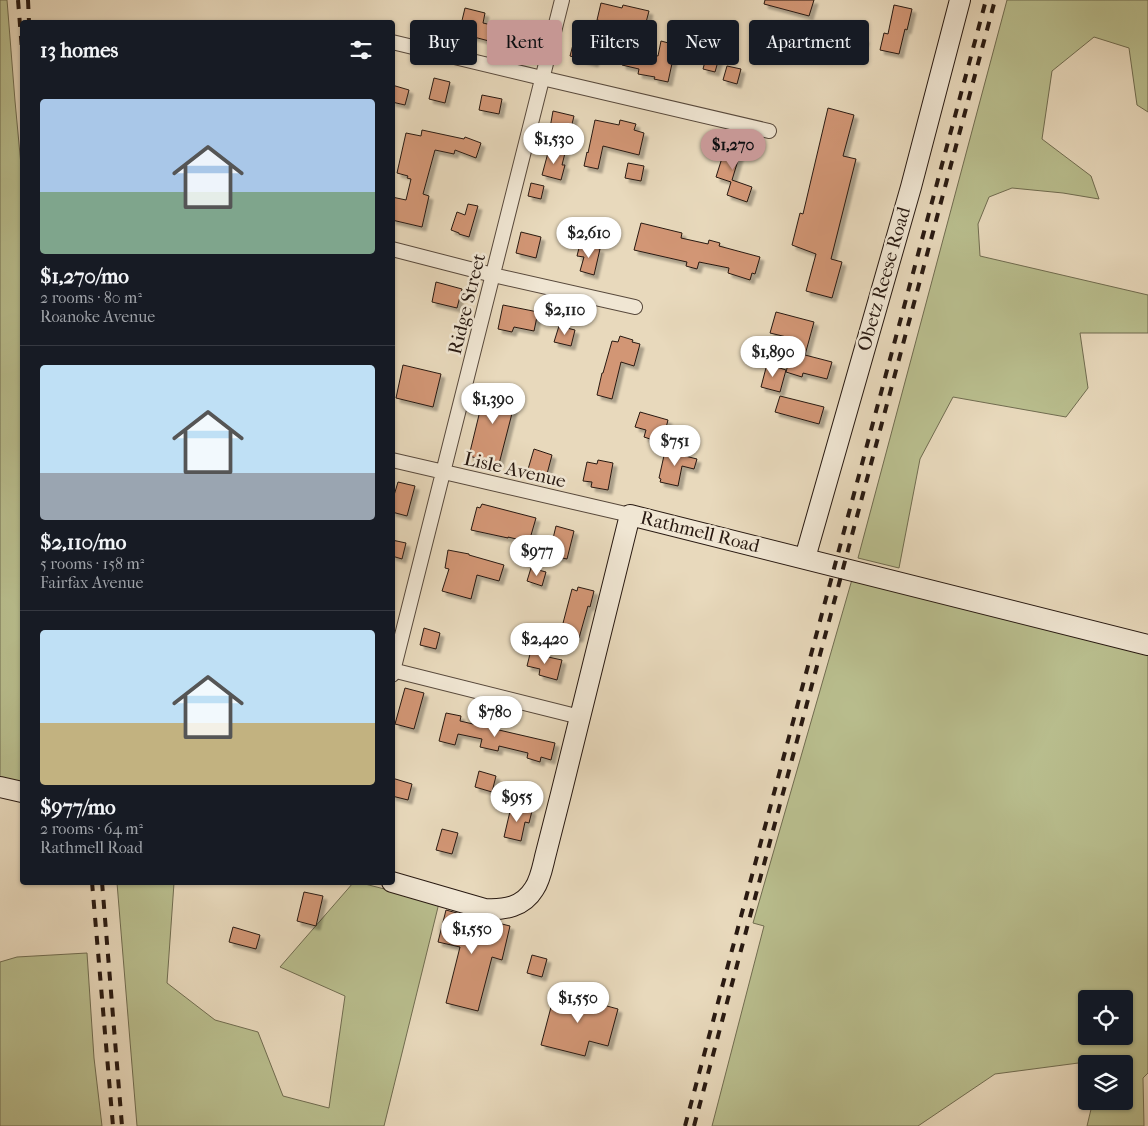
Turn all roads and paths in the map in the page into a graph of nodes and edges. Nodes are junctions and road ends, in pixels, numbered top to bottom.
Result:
1 (562, 0) edge
2 (960, 0) edge
3 (395, 43) edge
4 (542, 78) junction
5 (769, 131) dead end
6 (395, 250) edge
7 (493, 275) junction
8 (635, 307) dead end
9 (395, 461) edge
10 (444, 473) junction
11 (630, 514) junction
12 (805, 558) junction
13 (1148, 645) edge
14 (395, 664) edge
15 (395, 672) edge
16 (580, 717) junction
17 (0, 787) edge
18 (20, 792) edge
19 (395, 883) edge

1 - 4 street, Ridge Street
2 - 12 street, Obetz Reese Road
3 - 4 street
4 - 5 street
4 - 7 street, Ridge Street
6 - 7 street
7 - 8 street
7 - 10 street, Ridge Street
9 - 10 street, Lisle Avenue
10 - 11 street, Lisle Avenue
10 - 14 street, Ridge Street
11 - 12 street, Rathmell Road
11 - 16 street, Rathmell Road
12 - 13 street, Rathmell Road
15 - 16 street
16 - 19 street, Rathmell Road
17 - 18 street

